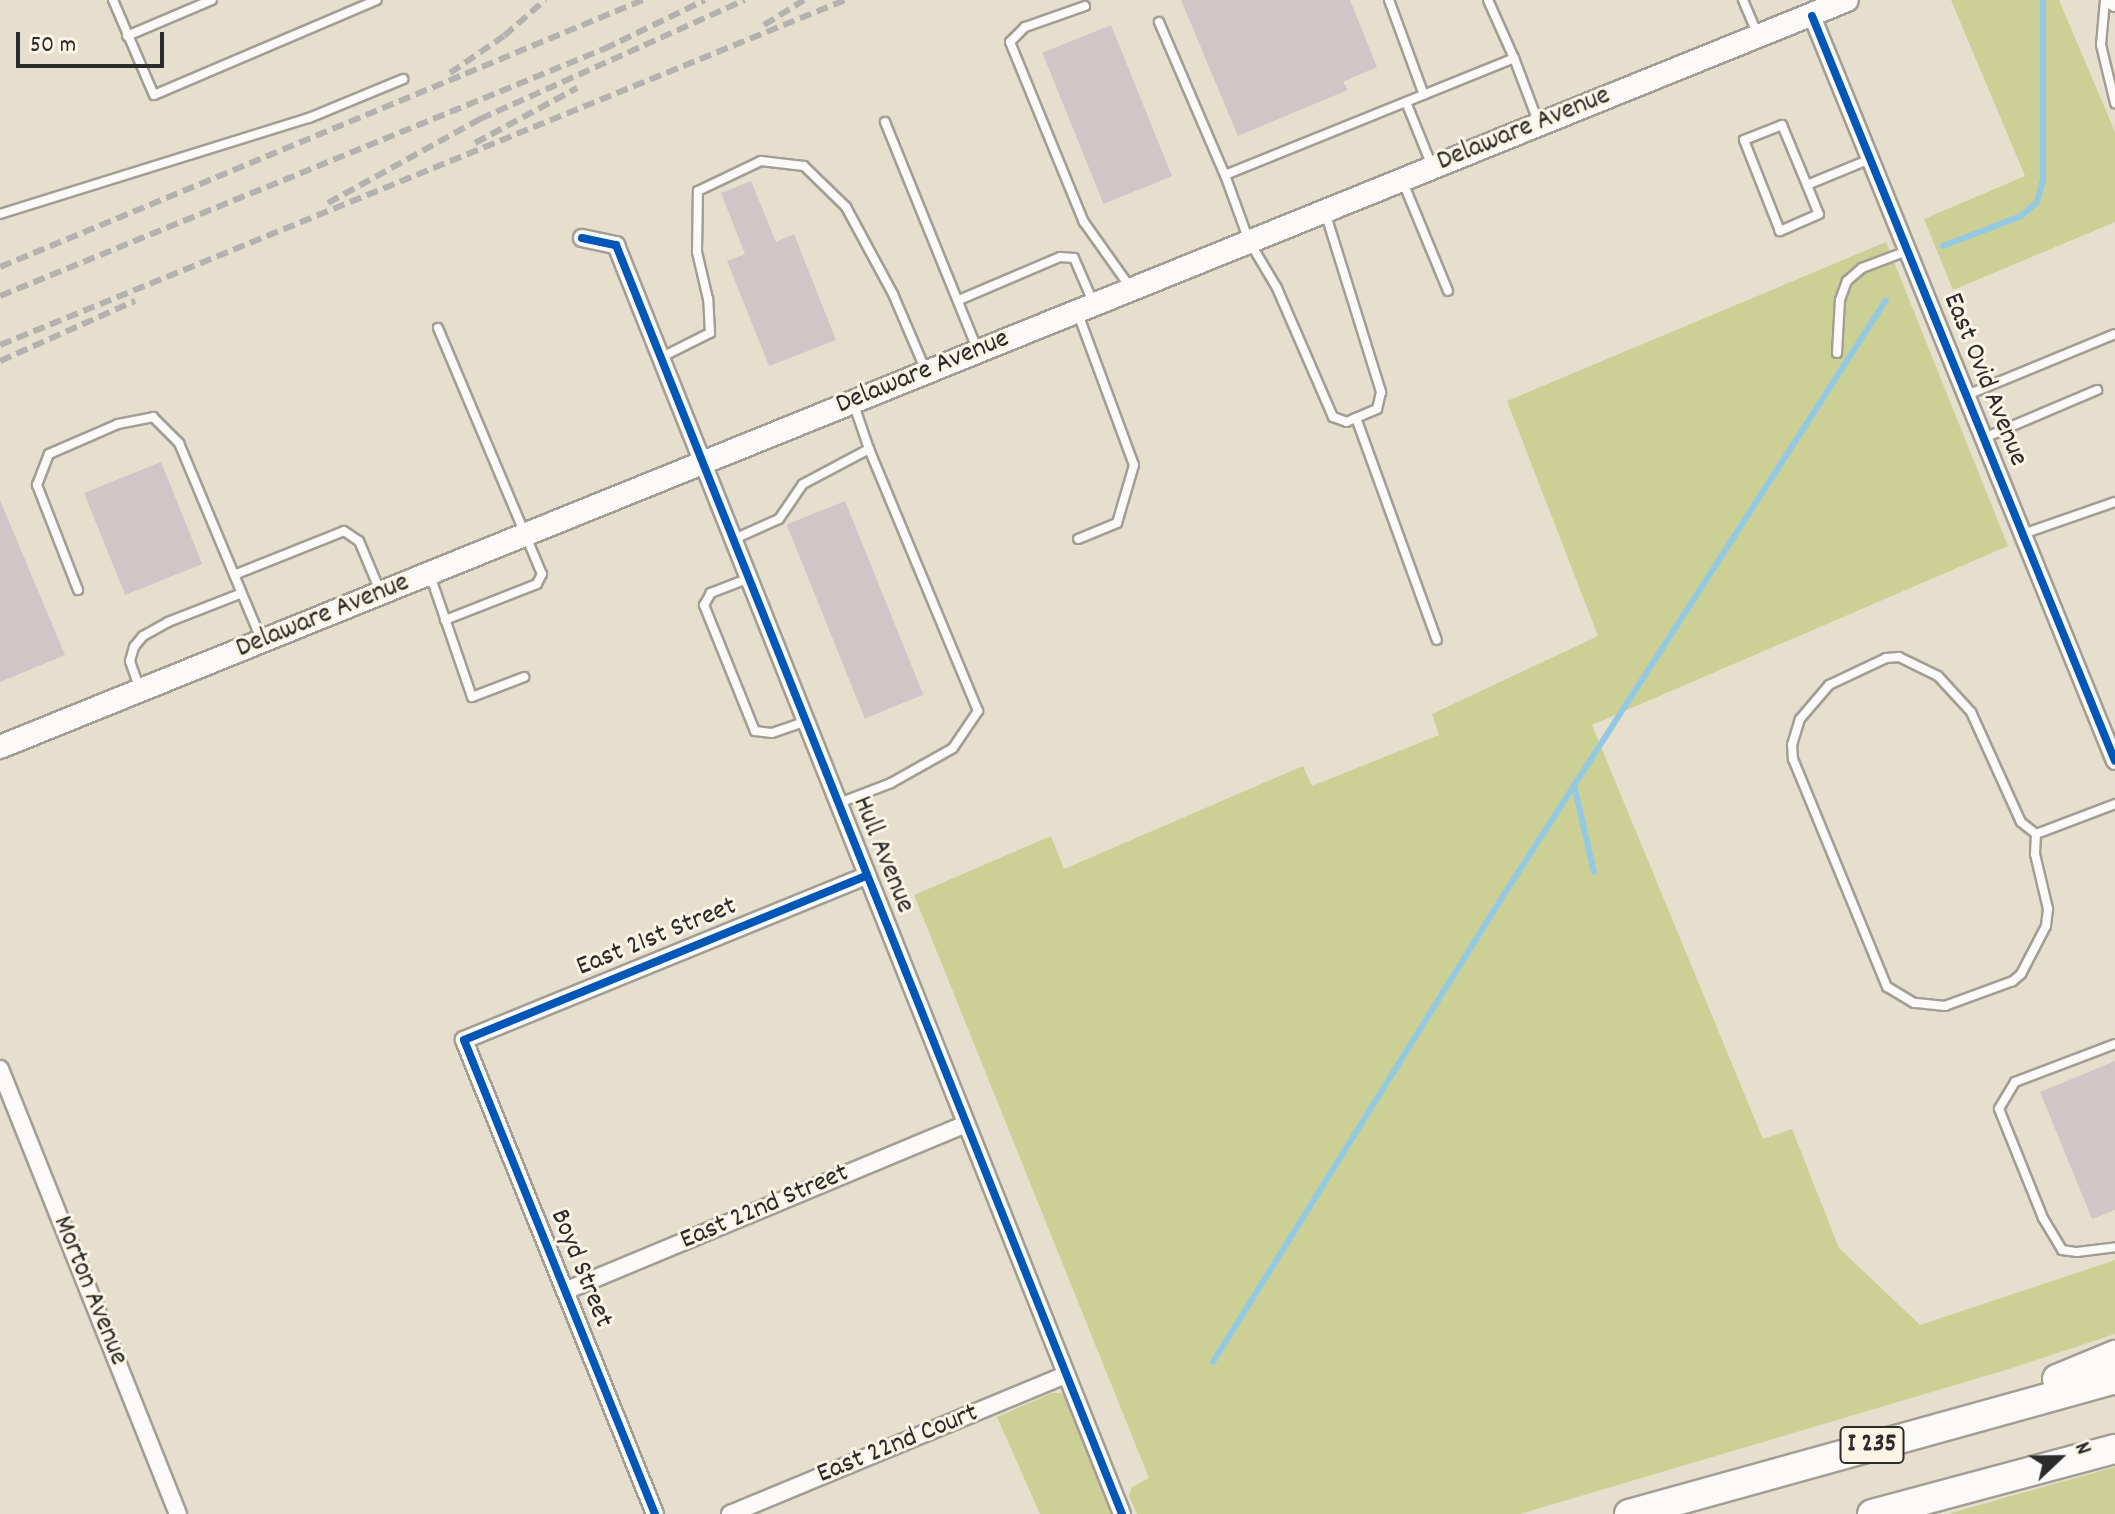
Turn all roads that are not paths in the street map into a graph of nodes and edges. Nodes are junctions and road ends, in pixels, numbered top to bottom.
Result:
1 (113, 0) edge
2 (212, 0) edge
3 (377, 0) edge
4 (1389, 0) edge
5 (1488, 0) edge
6 (1743, 0) edge
7 (1847, 0) edge
8 (2105, 0) edge
9 (1085, 6) dead end
10 (1812, 16) junction
11 (1159, 22) dead end
12 (127, 36) junction
13 (1759, 38) junction
14 (1514, 58) junction
15 (403, 79) dead end
16 (2112, 88) edge
17 (1424, 95) junction
18 (1406, 102) junction
19 (2115, 103) edge
20 (885, 122) dead end
21 (1539, 124) junction
22 (1870, 159) junction
23 (1432, 167) junction
24 (1225, 175) junction
25 (1402, 179) junction
26 (1807, 185) junction
27 (1324, 210) junction
28 (0, 214) edge
29 (582, 238) dead end
30 (1249, 241) junction
31 (1907, 251) junction
32 (1131, 289) junction
33 (1448, 291) dead end
34 (959, 300) junction
35 (1085, 307) junction
36 (438, 328) dead end
37 (2115, 334) edge
38 (978, 351) junction
39 (1837, 353) dead end
40 (660, 358) junction
41 (926, 372) junction
42 (2097, 390) dead end
43 (1966, 395) junction
44 (853, 402) junction
45 (1356, 418) junction
46 (1984, 438) junction
47 (869, 449) junction
48 (701, 464) junction
49 (2115, 502) edge
50 (527, 534) junction
51 (2022, 534) junction
52 (1078, 539) dead end
53 (732, 540) junction
54 (429, 574) junction
55 (234, 575) junction
56 (747, 579) junction
57 (78, 590) dead end
58 (242, 593) junction
59 (381, 593) junction
60 (445, 620) junction
61 (1437, 640) dead end
62 (262, 641) junction
63 (524, 677) dead end
64 (140, 691) junction
65 (804, 722) junction
66 (2110, 737) edge
67 (0, 747) edge
68 (2115, 761) edge
69 (837, 804) junction
70 (2115, 804) edge
71 (2036, 834) junction
72 (866, 876) junction
73 (464, 1040) joint
74 (2115, 1044) edge
75 (0, 1069) edge
76 (966, 1124) junction
77 (2115, 1247) edge
78 (565, 1291) junction
79 (2115, 1355) edge
80 (1066, 1375) junction
81 (2115, 1379) edge
82 (1946, 1426) junction
83 (2115, 1449) edge
84 (178, 1514) edge
85 (655, 1514) edge
86 (730, 1514) edge
87 (1122, 1514) edge
88 (1629, 1514) edge
89 (1872, 1514) edge

1 - 12 lane
2 - 12 lane
3 - 12 lane
4 - 17 lane
5 - 14 lane
6 - 13 lane
7 - 10 main road, Delaware Avenue
8 - 16 lane
9 - 32 lane
10 - 13 main road, Delaware Avenue
10 - 22 street, East Ovid Avenue
11 - 24 lane
13 - 21 main road, Delaware Avenue
14 - 17 lane
14 - 21 lane
15 - 28 lane
16 - 19 lane
17 - 18 lane
18 - 23 lane
18 - 24 lane
20 - 34 lane
21 - 23 main road, Delaware Avenue
22 - 26 lane
22 - 31 street, East Ovid Avenue
23 - 25 main road, Delaware Avenue
24 - 30 lane
25 - 27 main road, Delaware Avenue
25 - 33 lane
26 - 26 lane
27 - 30 main road, Delaware Avenue
27 - 45 lane
29 - 40 street, Hull Avenue
30 - 32 main road, Delaware Avenue
30 - 45 lane
31 - 39 lane
31 - 43 street, East Ovid Avenue
32 - 35 main road, Delaware Avenue
34 - 35 lane
34 - 38 lane
35 - 38 main road, Delaware Avenue
35 - 52 lane
36 - 50 lane
37 - 43 lane
38 - 41 main road, Delaware Avenue
40 - 41 lane
40 - 48 street, Hull Avenue
41 - 44 main road, Delaware Avenue
42 - 46 lane
43 - 46 street, East Ovid Avenue
44 - 47 lane
44 - 48 main road, Delaware Avenue
45 - 61 lane
46 - 51 street, East Ovid Avenue
47 - 53 lane
47 - 69 lane
48 - 50 main road, Delaware Avenue
48 - 53 street, Hull Avenue
49 - 51 lane
50 - 54 main road, Delaware Avenue
50 - 60 lane
51 - 66 street, East Ovid Avenue
53 - 56 street, Hull Avenue
54 - 59 main road, Delaware Avenue
54 - 60 lane
55 - 57 lane
55 - 58 lane
55 - 59 lane
56 - 65 street, Hull Avenue
56 - 65 lane
58 - 62 lane
58 - 64 lane
59 - 62 main road, Delaware Avenue
60 - 63 lane
62 - 64 main road, Delaware Avenue
64 - 67 main road, Delaware Avenue
65 - 69 street, Hull Avenue
66 - 68 street, East Ovid Avenue
69 - 72 street, Hull Avenue
70 - 71 lane
71 - 71 lane
72 - 73 street, East 21st Street
72 - 76 street, Hull Avenue
73 - 78 street, Boyd Street
74 - 77 lane
75 - 84 street, Morton Avenue
76 - 78 street, East 22nd Street
76 - 80 street, Hull Avenue
78 - 85 street, Boyd Street
79 - 82 highway
80 - 86 street, East 22nd Court
80 - 87 street, Hull Avenue
81 - 82 highway, I 235
82 - 88 highway, I 235
83 - 89 highway, I 235

